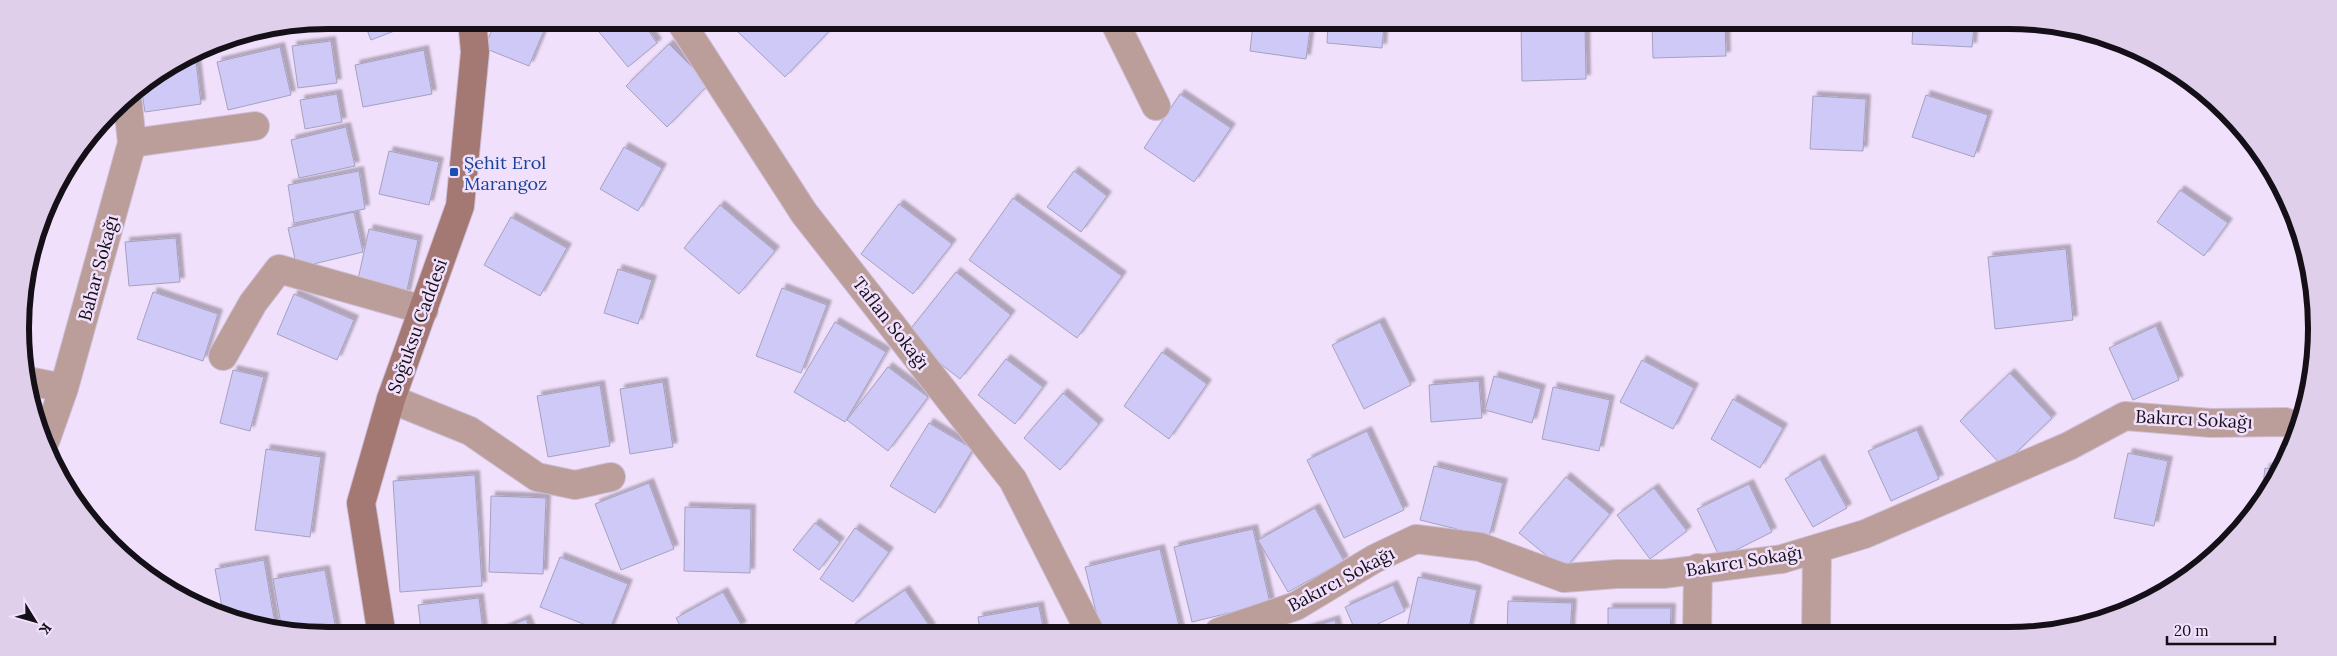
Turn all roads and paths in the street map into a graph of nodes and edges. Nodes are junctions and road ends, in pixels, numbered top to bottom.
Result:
1 (473, 29) edge
2 (685, 29) edge
3 (1119, 29) edge
4 (128, 105) edge
5 (1156, 106) dead end
6 (255, 126) dead end
7 (132, 142) junction
8 (424, 310) junction
9 (223, 356) dead end
10 (34, 382) edge
11 (64, 388) junction
12 (391, 399) junction
13 (2292, 424) edge
14 (48, 432) edge
15 (611, 477) dead end
16 (1817, 549) junction
17 (1698, 568) junction
18 (381, 627) edge
19 (1087, 627) edge
20 (1235, 627) edge
21 (1697, 627) edge
22 (1816, 627) edge

1 - 8 main road, Soğuksu Caddesi
2 - 19 street, Taflan Sokağı
3 - 5 street
4 - 7 street, Bahar Sokağı
6 - 7 street
7 - 11 street, Bahar Sokağı
8 - 9 street
8 - 12 main road, Soğuksu Caddesi
10 - 11 street
11 - 14 street, Bahar Sokağı
12 - 15 street
12 - 18 main road, Soğuksu Caddesi
13 - 16 street, Bakırcı Sokağı
16 - 17 street, Bakırcı Sokağı
16 - 22 street
17 - 20 street, Bakırcı Sokağı
17 - 21 street

